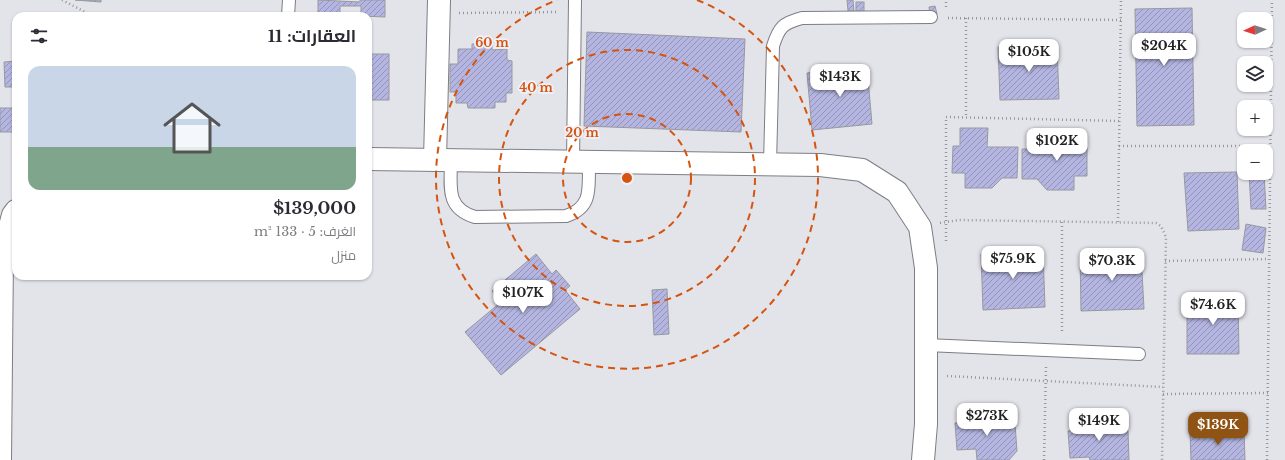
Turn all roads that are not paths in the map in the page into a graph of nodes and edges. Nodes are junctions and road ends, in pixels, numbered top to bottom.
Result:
1 (289, 0) edge
2 (574, 6) edge
3 (439, 7) edge
4 (288, 12) edge
5 (931, 17) road end
6 (372, 159) edge
7 (443, 160) junction
8 (581, 162) junction
9 (770, 164) junction
10 (12, 218) edge
11 (1, 256) edge
12 (926, 345) junction
13 (1139, 354) dead end
14 (0, 460) edge
15 (923, 460) edge

1 - 4 lane
2 - 8 lane
3 - 7 street
5 - 9 lane
6 - 7 street
7 - 8 street
7 - 8 lane
8 - 9 street
9 - 12 street
10 - 11 street
11 - 14 street
12 - 13 lane
12 - 15 street

